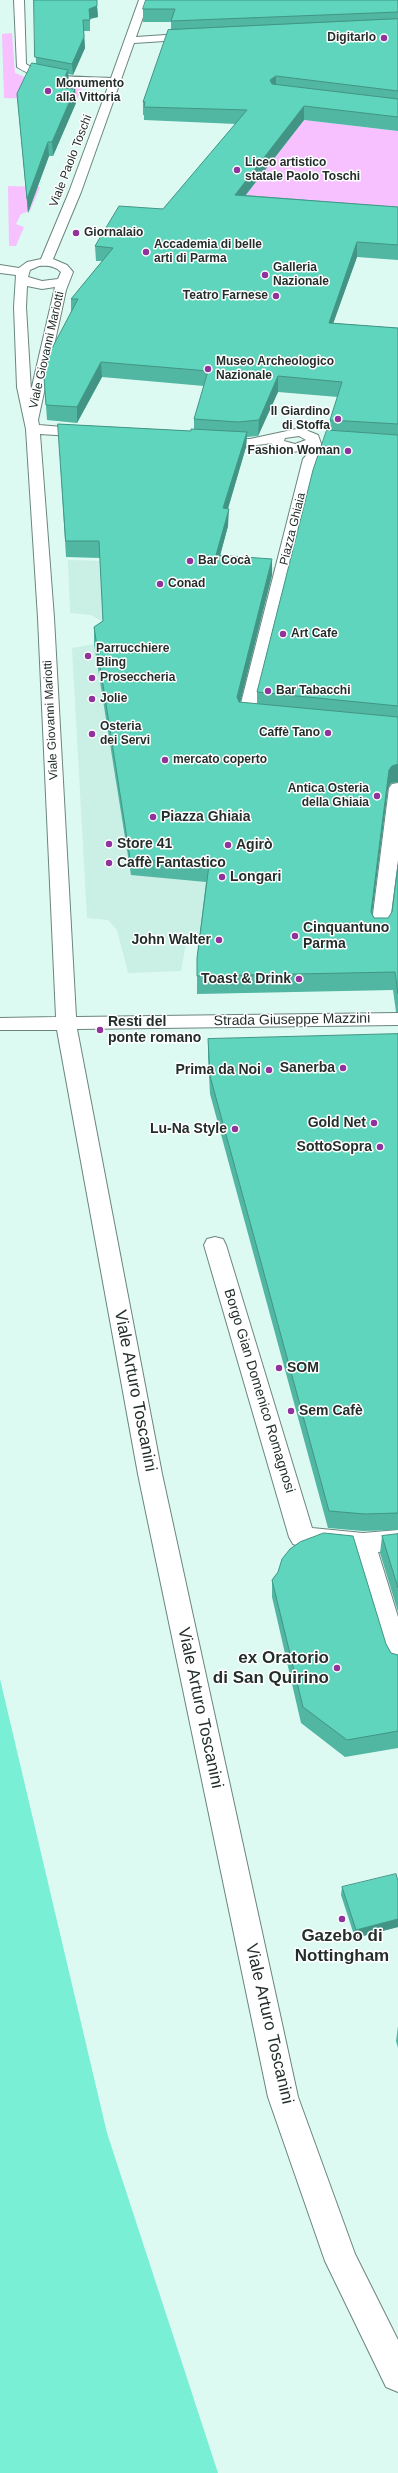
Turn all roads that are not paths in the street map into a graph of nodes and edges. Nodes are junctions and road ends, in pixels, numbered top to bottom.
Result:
1 (19, 0) edge
2 (144, 0) edge
3 (204, 36) edge
4 (129, 40) junction
5 (115, 81) junction
6 (46, 262) junction
7 (0, 269) edge
8 (22, 275) junction
9 (63, 281) junction
10 (32, 424) junction
11 (103, 434) edge
12 (278, 437) junction
13 (312, 438) junction
14 (205, 441) edge
15 (328, 441) edge
16 (247, 443) junction
17 (293, 448) junction
18 (310, 459) junction
19 (277, 718) edge
20 (398, 788) edge
21 (380, 926) edge
22 (398, 1018) edge
23 (66, 1022) junction
24 (3, 1024) edge
25 (215, 1245) dead end
26 (398, 1540) edge
27 (363, 1543) junction
28 (398, 1661) edge
29 (398, 2375) edge

1 - 5 street
2 - 4 street, Viale Paolo Toschi
3 - 4 street
4 - 5 street, Viale Paolo Toschi
5 - 6 street, Viale Paolo Toschi
6 - 8 street
6 - 9 street
7 - 8 street
8 - 9 street
8 - 10 street, Viale Giovanni Mariotti
9 - 10 street, Viale Giovanni Mariotti
10 - 11 street
10 - 23 street, Viale Giovanni Mariotti
12 - 13 street
12 - 16 street
12 - 17 street
13 - 15 street
13 - 17 street
13 - 18 street, Piazza Ghiaia
14 - 16 street
16 - 17 street
17 - 18 street
18 - 19 street, Piazza Ghiaia
20 - 21 street
22 - 23 street, Strada Giuseppe Mazzini
23 - 24 street, Strada Giuseppe Mazzini
23 - 29 street, Viale Arturo Toscanini
25 - 27 street, Borgo Gian Domenico Romagnosi
26 - 27 street
27 - 28 street

